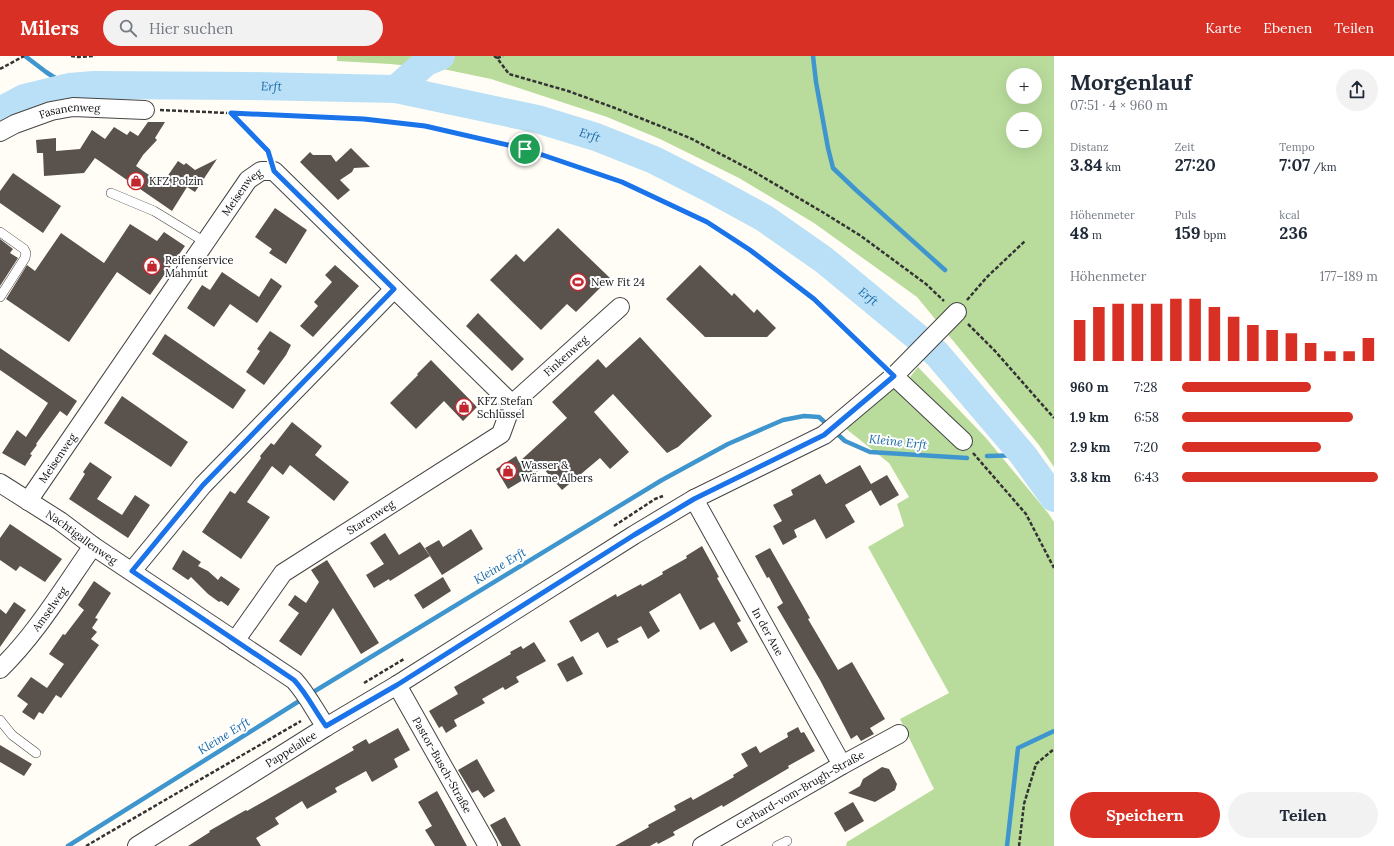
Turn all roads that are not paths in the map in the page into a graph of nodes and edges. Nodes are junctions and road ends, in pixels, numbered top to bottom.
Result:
1 (144, 110) road end
2 (0, 132) edge
3 (111, 193) dead end
4 (0, 232) edge
5 (205, 242) junction
6 (394, 289) junction
7 (0, 297) edge
8 (620, 307) dead end
9 (957, 312) road end
10 (894, 376) junction
11 (512, 404) junction
12 (963, 441) road end
13 (0, 483) edge
14 (694, 499) junction
15 (28, 501) junction
16 (93, 546) junction
17 (132, 571) junction
18 (235, 641) junction
19 (0, 668) edge
20 (397, 685) junction
21 (314, 708) junction
22 (0, 720) edge
23 (899, 734) dead end
24 (36, 753) dead end
25 (842, 765) junction
26 (787, 841) dead end
27 (137, 846) edge
28 (488, 846) edge
29 (702, 846) edge
30 (777, 846) edge

1 - 2 street, Fasanenweg
3 - 5 lane
4 - 7 lane
5 - 6 street, Meisenweg
5 - 15 street, Meisenweg
6 - 11 street, Meisenweg
6 - 17 street
8 - 11 street, Finkenweg
9 - 10 street, Pappelallee
10 - 12 street
10 - 14 street, Pappelallee
11 - 18 street, Starenweg
13 - 15 street, Nachtigallenweg
14 - 20 street, Pappelallee
14 - 25 street, In der Aue
15 - 16 street, Nachtigallenweg
16 - 17 street, Nachtigallenweg
16 - 19 street, Amselweg
17 - 18 street, Nachtigallenweg
18 - 21 street, Nachtigallenweg
20 - 21 street, Pappelallee
20 - 28 street, Pastor-Busch-Straße
21 - 27 street, Pappelallee
22 - 24 lane
23 - 25 street, Gerhard-vom-Brugh-Straße
25 - 29 street, Gerhard-vom-Brugh-Straße
26 - 30 lane

